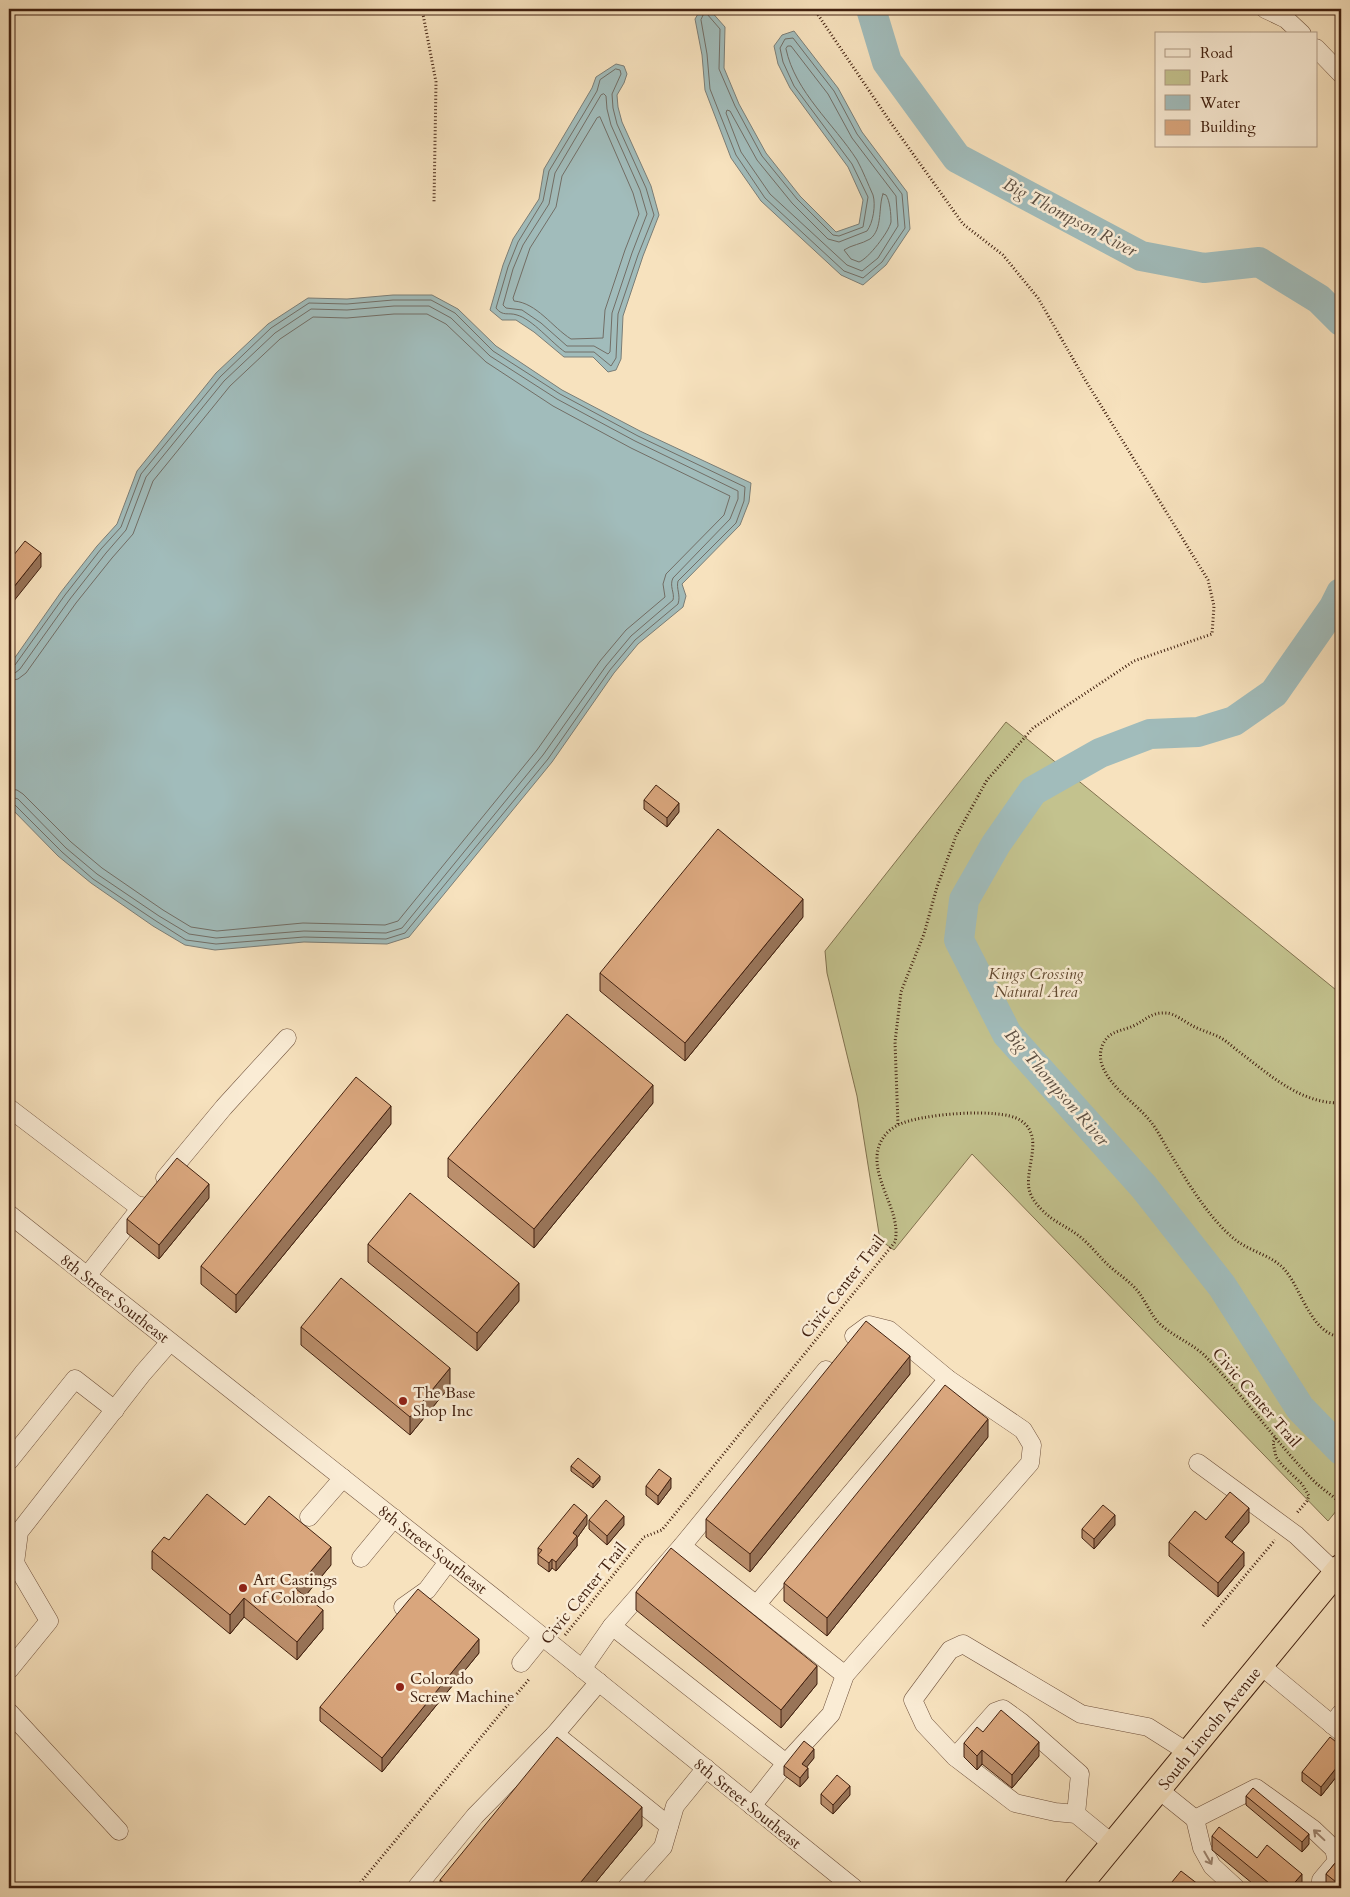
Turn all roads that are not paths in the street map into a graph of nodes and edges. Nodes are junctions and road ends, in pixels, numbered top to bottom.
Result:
1 (1265, 9) edge
2 (1300, 32) edge
3 (1318, 50) edge
4 (1341, 74) edge
5 (286, 1038) dead end
6 (9, 1108) edge
7 (140, 1208) junction
8 (9, 1214) edge
9 (87, 1276) junction
10 (170, 1342) junction
11 (948, 1379) junction
12 (115, 1410) junction
13 (9, 1460) edge
14 (1198, 1463) dead end
15 (342, 1478) junction
16 (309, 1517) dead end
17 (394, 1518) junction
18 (682, 1546) junction
19 (362, 1558) dead end
20 (448, 1562) junction
21 (12, 1567) edge
22 (1339, 1570) edge
23 (756, 1604) junction
24 (395, 1618) edge
25 (612, 1626) junction
26 (549, 1642) junction
27 (1260, 1665) junction
28 (582, 1669) junction
29 (9, 1670) edge
30 (525, 1670) road end
31 (845, 1675) junction
32 (598, 1682) junction
33 (9, 1712) edge
34 (1338, 1723) edge
35 (555, 1734) junction
36 (1189, 1753) junction
37 (955, 1757) junction
38 (786, 1763) junction
39 (706, 1768) junction
40 (1159, 1790) junction
41 (752, 1806) junction
42 (1076, 1814) junction
43 (1195, 1819) junction
44 (669, 1826) junction
45 (119, 1831) dead end
46 (1114, 1845) junction
47 (416, 1888) edge
48 (626, 1888) edge
49 (854, 1888) edge
50 (1077, 1888) edge
51 (1236, 1888) edge
52 (1321, 1888) edge

1 - 2 street
3 - 4 street
5 - 7 street
6 - 7 street
7 - 9 street
8 - 9 street, 8th Street Southeast
9 - 10 street, 8th Street Southeast
10 - 12 street
10 - 15 street, 8th Street Southeast
11 - 18 street
11 - 23 street
11 - 31 street
12 - 13 street
12 - 21 street
14 - 22 street
15 - 16 street
15 - 17 street, 8th Street Southeast
17 - 19 street
17 - 20 street, 8th Street Southeast
18 - 23 street
18 - 25 street
20 - 24 street
20 - 26 street, 8th Street Southeast
21 - 29 street
22 - 27 highway, South Lincoln Avenue
23 - 31 street
25 - 28 street
25 - 38 street
26 - 28 street, 8th Street Southeast
26 - 30 street
27 - 34 street
27 - 36 highway, South Lincoln Avenue
28 - 32 street, 8th Street Southeast
31 - 38 street
32 - 35 street
32 - 39 street, 8th Street Southeast
33 - 45 street
35 - 44 street
35 - 47 street
36 - 37 street
36 - 40 highway, South Lincoln Avenue
37 - 42 street
37 - 42 street
38 - 41 street
39 - 41 street, 8th Street Southeast
39 - 44 street
40 - 43 street
40 - 46 highway, South Lincoln Avenue
41 - 49 street, 8th Street Southeast
42 - 46 street
43 -> 51 street
52 -> 43 street
44 - 48 street
46 - 50 highway, South Lincoln Avenue

